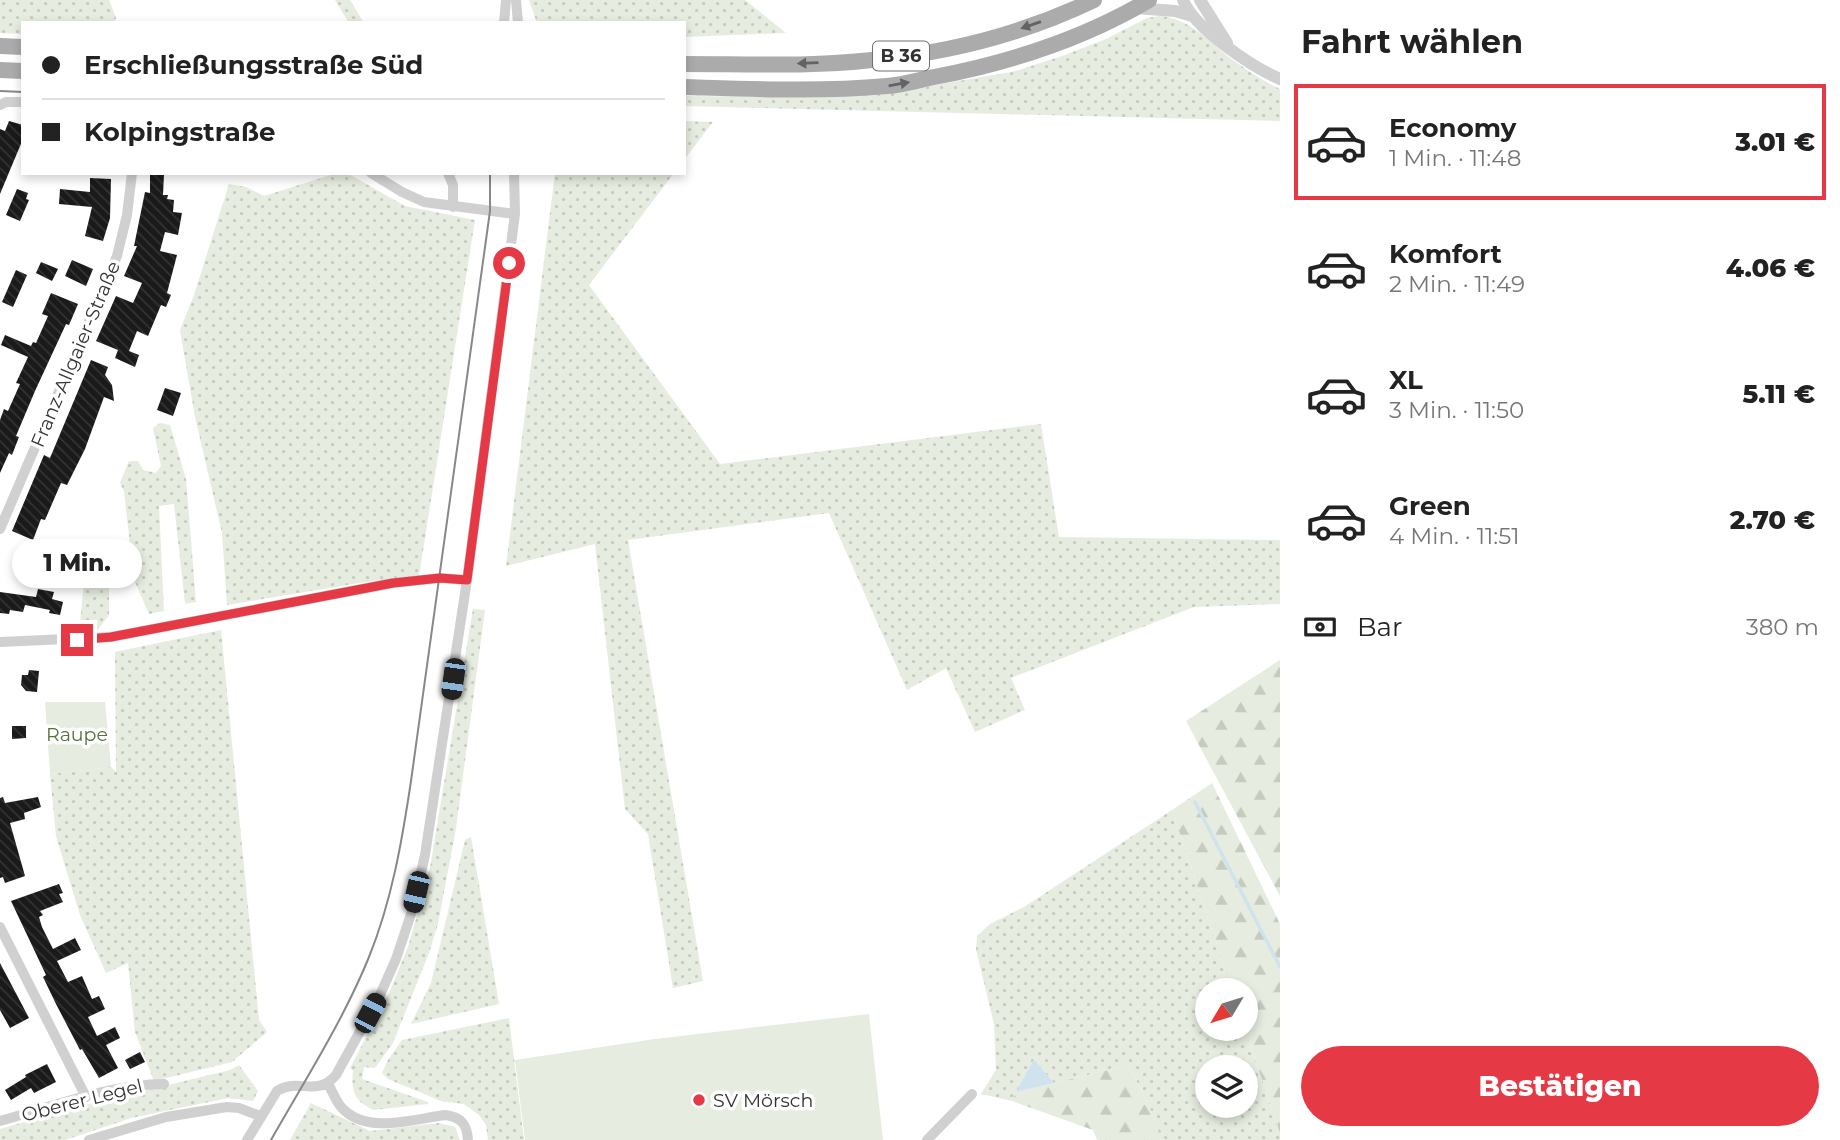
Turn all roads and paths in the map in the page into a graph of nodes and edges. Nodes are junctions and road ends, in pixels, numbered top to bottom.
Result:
1 (1094, 0) edge
2 (1183, 0) edge
3 (1200, 0) edge
4 (512, 1) edge
5 (1142, 4) edge
6 (1192, 16) junction
7 (505, 21) edge
8 (519, 21) edge
9 (0, 46) edge
10 (1228, 46) junction
11 (21, 47) edge
12 (686, 64) edge
13 (0, 71) edge
14 (21, 71) edge
15 (1280, 79) edge
16 (686, 87) edge
17 (21, 102) edge
18 (0, 106) edge
19 (132, 175) edge
20 (374, 175) edge
21 (449, 175) edge
22 (516, 177) edge
23 (453, 206) junction
24 (515, 214) junction
25 (0, 530) edge
26 (467, 580) junction
27 (0, 642) edge
28 (0, 927) edge
29 (164, 1084) dead end
30 (328, 1084) junction
31 (972, 1094) dead end
32 (86, 1097) junction
33 (260, 1116) junction
34 (0, 1121) edge
35 (89, 1140) edge
36 (247, 1140) edge
37 (468, 1140) edge
38 (926, 1140) edge

1 -> 12 main road, B 36
2 - 6 street
3 - 10 street
4 - 7 street
4 - 8 street
5 - 6 street
16 -> 5 main road, B 36
6 - 10 street
9 - 11 main road
10 - 15 street
13 - 14 main road
17 - 18 street
19 - 25 street, Franz-Allgaier-Straße
20 - 23 street
21 - 23 street
22 - 24 street
23 - 24 street
24 - 26 street
26 - 27 street
26 - 30 street
28 - 32 street
29 - 32 street, Oberer Legel
30 - 33 street
30 - 37 street
31 - 38 street
32 - 34 street, Oberer Legel
33 - 35 street
33 - 36 street

